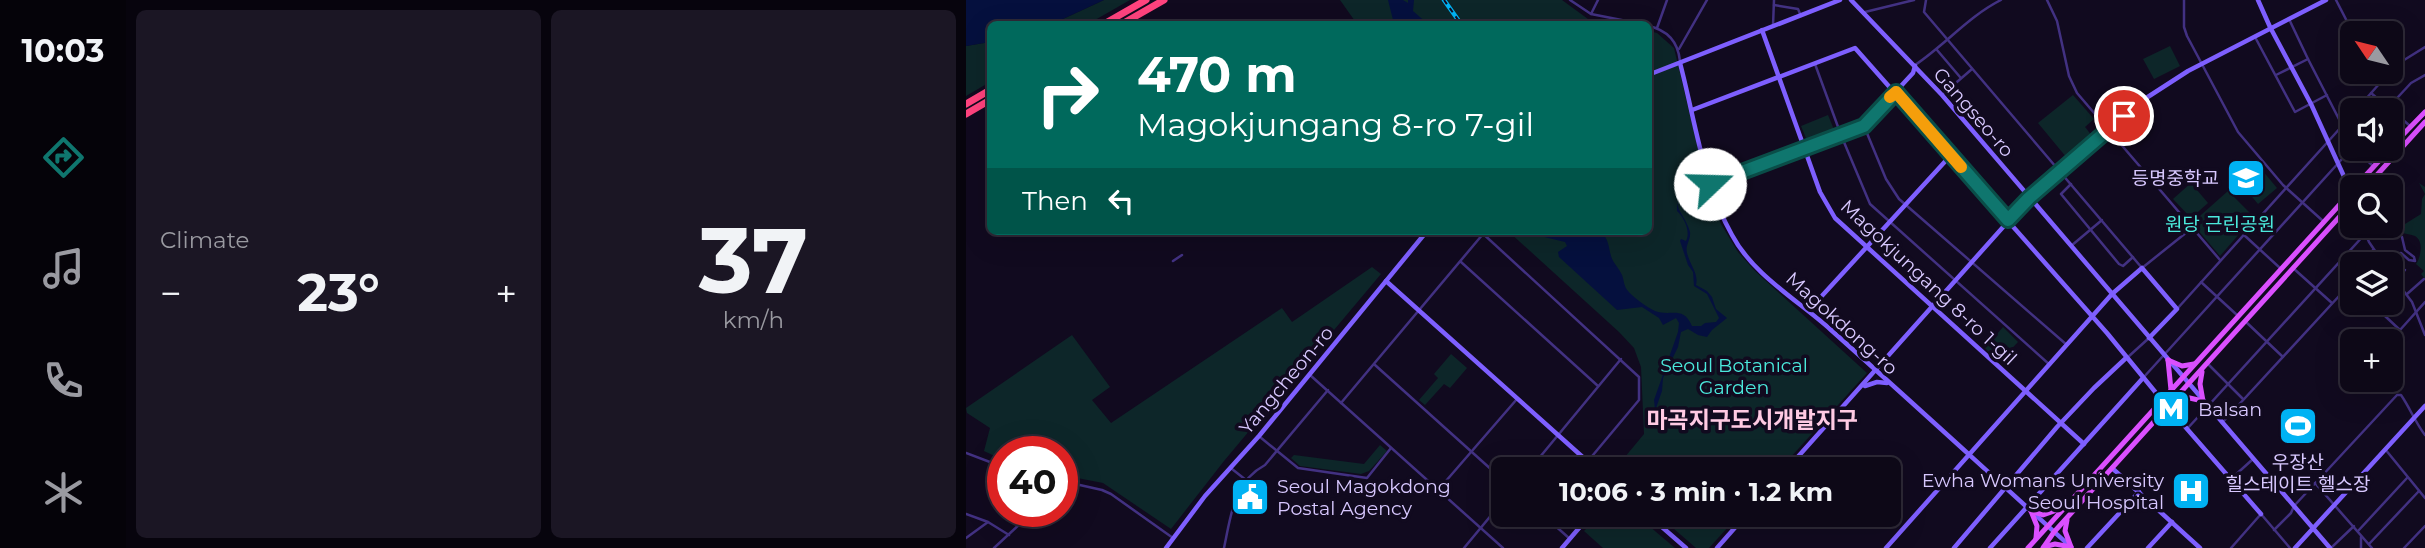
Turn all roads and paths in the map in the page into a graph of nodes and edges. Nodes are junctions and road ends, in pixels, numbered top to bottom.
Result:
1 (1146, 0) edge
2 (1164, 0) edge
3 (1570, 0) edge
4 (1598, 0) edge
5 (1667, 0) edge
6 (1707, 0) edge
7 (1851, 0) edge
8 (1914, 0) edge
9 (1926, 0) edge
10 (2001, 0) edge
11 (2047, 0) edge
12 (2184, 0) edge
13 (2258, 0) edge
14 (2326, 0) edge
15 (2336, 0) edge
16 (1837, 1) edge
17 (1774, 2) edge
18 (1865, 12) junction
19 (1591, 14) junction
20 (1801, 16) junction
21 (2289, 19) junction
22 (1109, 21) edge
23 (1127, 21) edge
24 (1627, 21) edge
25 (2347, 21) edge
26 (1773, 26) junction
27 (1652, 27) edge
28 (2270, 27) junction
29 (1657, 28) junction
30 (1762, 30) junction
31 (2255, 37) junction
32 (1948, 41) junction
33 (2425, 47) edge
34 (1679, 49) junction
35 (1937, 50) junction
36 (2308, 59) junction
37 (1680, 63) junction
38 (1815, 64) junction
39 (2202, 64) junction
40 (1916, 65) junction
41 (2292, 68) junction
42 (1972, 69) junction
43 (1652, 74) edge
44 (2275, 75) junction
45 (2425, 75) edge
46 (1961, 78) junction
47 (1779, 79) junction
48 (2379, 85) joint
49 (987, 92) edge
50 (1896, 92) junction
51 (2371, 93) junction
52 (1942, 95) junction
53 (2327, 95) junction
54 (2367, 98) edge
55 (2376, 98) edge
56 (2398, 98) edge
57 (987, 102) edge
58 (966, 104) edge
59 (2311, 104) junction
60 (1692, 110) junction
61 (2425, 112) edge
62 (966, 114) edge
63 (2403, 121) edge
64 (2340, 122) edge
65 (2425, 122) edge
66 (1864, 126) junction
67 (2411, 127) junction
68 (2340, 128) edge
69 (2108, 130) junction
70 (1841, 135) junction
71 (2403, 135) edge
72 (2328, 141) junction
73 (1803, 149) junction
74 (1951, 155) junction
75 (2340, 160) edge
76 (2367, 161) edge
77 (2378, 161) edge
78 (2337, 163) junction
79 (2373, 166) junction
80 (2061, 172) junction
81 (2343, 175) edge
82 (2365, 175) edge
83 (2377, 175) edge
84 (1710, 184) junction
85 (2071, 184) junction
86 (2286, 188) junction
87 (2029, 198) junction
88 (2302, 203) junction
89 (1906, 204) junction
90 (2340, 205) edge
91 (2340, 216) edge
92 (2008, 220) junction
93 (2102, 220) junction
94 (2323, 221) junction
95 (1889, 223) junction
96 (2192, 228) junction
97 (2091, 229) junction
98 (2244, 234) junction
99 (1424, 235) edge
100 (1480, 235) edge
101 (1483, 235) edge
102 (2361, 238) edge
103 (2367, 238) edge
104 (2402, 238) edge
105 (2071, 246) junction
106 (1866, 248) junction
107 (2260, 249) junction
108 (2373, 250) edge
109 (1182, 255) dead end
110 (2403, 255) edge
111 (2133, 257) junction
112 (2220, 260) junction
113 (1173, 261) dead end
114 (1971, 261) junction
115 (1461, 262) junction
116 (2142, 268) junction
117 (2293, 268) junction
118 (2282, 269) junction
119 (2406, 270) dead end
120 (2403, 273) edge
121 (2420, 273) dead end
122 (2424, 280) edge
123 (1386, 281) junction
124 (1954, 281) junction
125 (2201, 282) junction
126 (2316, 288) junction
127 (2403, 289) edge
128 (2112, 294) junction
129 (2407, 294) junction
130 (2217, 297) junction
131 (2340, 297) edge
132 (2425, 302) edge
133 (2333, 304) junction
134 (1931, 307) junction
135 (2177, 309) junction
136 (1809, 310) junction
137 (1420, 311) junction
138 (2416, 313) junction
139 (2384, 315) edge
140 (2092, 317) junction
141 (2242, 319) junction
142 (2425, 335) edge
143 (2149, 338) junction
144 (2267, 342) junction
145 (2067, 345) junction
146 (2284, 357) junction
147 (2126, 358) junction
148 (2166, 358) junction
149 (1621, 359) junction
150 (2198, 362) junction
151 (1374, 364) junction
152 (2208, 364) junction
153 (2050, 365) junction
154 (1875, 370) junction
155 (2202, 371) junction
156 (1310, 375) junction
157 (2143, 378) junction
158 (2186, 381) junction
159 (1889, 383) junction
160 (2229, 384) junction
161 (1598, 386) junction
162 (1861, 387) junction
163 (1328, 390) junction
164 (2171, 390) junction
165 (2027, 392) junction
166 (2177, 397) junction
167 (1517, 399) junction
168 (2161, 399) junction
169 (2244, 400) junction
170 (1341, 402) junction
171 (2206, 404) junction
172 (2425, 406) edge
173 (2168, 407) junction
174 (2413, 419) junction
175 (2061, 422) junction
176 (2222, 424) junction
177 (2188, 429) junction
178 (1558, 435) junction
179 (2425, 435) edge
180 (1259, 436) junction
181 (2084, 444) junction
182 (1391, 448) junction
183 (2385, 449) junction
184 (1277, 451) junction
185 (1472, 451) junction
186 (966, 453) edge
187 (1970, 456) junction
188 (1540, 457) edge
189 (1583, 457) edge
190 (1590, 457) edge
191 (1798, 457) edge
192 (2253, 459) junction
193 (987, 461) edge
194 (1230, 467) junction
195 (2112, 468) junction
196 (1491, 469) edge
197 (2407, 478) junction
198 (2231, 479) junction
199 (1246, 480) junction
200 (2315, 483) junction
201 (1078, 484) edge
202 (2004, 487) junction
203 (1438, 489) junction
204 (2419, 491) junction
205 (2139, 492) junction
206 (2425, 498) edge
207 (2335, 504) junction
208 (2294, 506) junction
209 (2029, 509) junction
210 (2062, 509) junction
211 (966, 513) edge
212 (2260, 514) junction
213 (1491, 515) edge
214 (2068, 517) junction
215 (987, 522) edge
216 (2172, 522) junction
217 (987, 523) edge
218 (2354, 526) junction
219 (2425, 526) edge
220 (996, 527) edge
221 (1017, 527) edge
222 (1557, 527) edge
223 (1580, 527) edge
224 (1662, 527) edge
225 (1736, 527) edge
226 (2048, 527) junction
227 (1480, 528) junction
228 (2313, 529) junction
229 (2274, 530) junction
230 (2358, 531) junction
231 (2054, 532) junction
232 (1009, 535) junction
233 (2361, 535) junction
234 (966, 538) edge
235 (1173, 538) junction
236 (1570, 539) junction
237 (2035, 539) junction
238 (2371, 546) edge
239 (994, 548) edge
240 (1166, 548) edge
241 (1224, 548) edge
242 (1464, 548) edge
243 (1503, 548) edge
244 (1562, 548) edge
245 (1686, 548) edge
246 (1717, 548) edge
247 (1886, 548) edge
248 (1954, 548) edge
249 (1990, 548) edge
250 (2028, 548) edge
251 (2043, 548) edge
252 (2071, 548) edge
253 (2087, 548) edge
254 (2148, 548) edge
255 (2200, 548) edge
256 (2231, 548) edge
257 (2290, 548) edge
258 (2295, 548) edge
259 (2331, 548) edge
260 (2361, 548) edge
261 (2404, 548) edge

1 - 22 highway
2 - 23 highway
3 - 19 street
4 - 19 street
5 - 29 street
6 - 34 street
7 - 18 street, Gangseo-ro
8 - 18 street
9 - 32 street
10 - 32 street
11 - 69 street
12 - 39 street
13 - 28 street
14 - 21 street
15 - 25 street
16 - 20 street
17 - 20 street
17 - 26 street
18 - 40 street, Gangseo-ro
19 - 24 street
20 - 26 street
21 - 28 street
21 - 36 street
26 - 30 street
27 - 29 street
28 - 31 street
28 - 41 street
29 - 34 street
30 - 37 street
30 - 47 street, Magokjungang 8-ro 1-gil
31 - 39 street
31 - 44 street
32 - 35 street
32 - 42 street
33 - 48 street
34 - 37 street
35 - 40 street
35 - 46 street
36 - 41 street
36 - 53 street
37 - 43 street
37 - 60 street, Magokdong-ro
38 - 47 street
38 - 50 street
38 - 70 street
39 - 69 street
39 - 86 street
40 - 50 street
40 - 52 street, Gangseo-ro
41 - 44 street
41 - 59 street
42 - 46 street
42 - 80 street
44 - 59 street
45 - 56 street
46 - 52 street
47 - 60 street
47 - 73 street, Magokjungang 8-ro 1-gil
48 - 51 street
49 - 58 highway
50 - 66 street
50 - 74 street
51 - 54 street
51 - 55 street
52 - 87 street, Gangseo-ro
53 - 59 street
53 - 64 street
57 - 62 highway
59 - 72 street
60 - 84 street, Magokdong-ro
61 - 67 main road
63 - 67 street
65 - 83 main road
66 - 70 street
66 - 89 street
67 - 71 main road
68 - 72 street
69 - 80 street
69 - 96 street
70 - 73 street
70 - 95 street
72 - 78 street
72 - 86 street
73 - 84 street
73 - 106 street, Magokjungang 8-ro 1-gil
74 - 89 street
74 - 92 street
75 - 78 street
76 - 79 street
77 - 79 main road
78 - 81 street
78 - 88 street
79 - 82 main road
80 - 85 street
80 - 87 street
84 - 136 street, Magokdong-ro
85 - 93 street
85 - 97 street
86 - 88 street
86 - 98 street
87 - 92 street
87 - 105 street, Gangseo-ro
88 - 94 street
88 - 107 street
89 - 95 street
89 - 114 street
90 - 94 main road
91 - 117 main road
92 - 114 street
92 - 140 street
93 - 97 street
93 - 111 street
94 - 118 main road
95 - 106 street
95 - 124 street
96 - 112 street
96 - 116 street
97 - 105 street
97 - 111 street
98 - 107 street
98 - 112 street
99 - 123 street, Yangcheon-ro
100 - 115 street
101 - 149 street
102 - 126 street
103 - 108 street
104 - 110 street
105 - 128 street, Gangseo-ro
106 - 134 street, Magokjungang 8-ro 1-gil
106 - 136 street
107 - 118 street
107 - 130 street
109 - 113 street
111 - 116 street
112 - 125 street
114 - 124 street
114 - 145 street
115 - 137 street
115 - 161 street
116 - 128 street
116 - 135 street
117 - 126 street
117 - 141 main road
118 - 141 main road
119 - 120 street
121 - 122 street
122 - 129 street
123 - 137 street
123 - 156 street, Yangcheon-ro
124 - 134 street
124 - 153 street
125 - 130 street
125 - 135 street
126 - 133 street
126 - 144 street
127 - 129 street
128 - 140 street
128 - 143 street, Gangseo-ro
129 - 138 street
130 - 141 street
130 - 148 street
131 - 133 street
132 - 138 street
133 - 146 street
134 - 154 street
134 - 165 street, Magokjungang 8-ro 1-gil
135 - 143 street
136 - 154 street, Magokdong-ro
137 - 151 street
137 - 167 street
138 - 139 street
138 - 142 street
140 - 145 street
140 - 147 street
141 - 144 street
141 - 150 main road
141 - 152 main road
143 - 147 street
143 - 148 street, Gangseo-ro
144 - 146 street
144 - 160 street
145 - 153 street
146 - 169 street
147 - 157 street
147 - 175 street
148 - 150 main road
148 - 157 street
148 - 158 street, Gangseo-ro
148 - 164 main road
149 - 161 street
149 - 190 street
150 - 158 main road
151 - 170 street
151 - 185 street
152 - 155 main road
152 - 160 street
153 - 165 street
154 - 159 street, Magokdong-ro
154 - 162 street
155 - 158 main road
155 - 171 main road
156 - 163 street
156 - 180 street, Yangcheon-ro
157 - 168 street
157 - 181 street
158 - 164 main road
158 - 166 main road
158 - 171 street, Gangseo-ro
159 - 162 street
159 - 187 street, Magokdong-ro
160 - 169 street
160 - 171 street
161 - 178 street
162 - 191 street
163 - 170 street
163 - 184 street
164 - 168 main road
165 - 175 street, Magokjungang 8-ro 1-gil
165 - 187 street
166 - 171 main road
166 - 173 main road
167 - 178 street
167 - 185 street
168 - 210 main road
169 - 176 street
170 - 182 street
171 - 176 street, Gangseo-ro
171 - 177 street
172 - 174 street
173 - 177 street
173 - 195 main road
174 - 179 street
174 - 183 street
174 - 200 street
175 - 181 street, Magokjungang 8-ro 1-gil
175 - 202 street
176 - 192 street, Gangseo-ro
177 - 198 street
178 - 188 street
178 - 189 street
180 - 184 street
180 - 194 street, Yangcheon-ro
181 - 209 street
182 - 184 street
182 - 203 street
183 - 197 street
183 - 207 street
184 - 199 street
185 - 196 street
185 - 203 street
186 - 193 street
187 - 202 street, Magokdong-ro
187 - 247 street
192 - 198 street
192 - 208 street, Gangseo-ro
194 - 199 street
194 - 235 street, Yangcheon-ro
195 - 205 street
195 - 214 main road
197 - 204 street
197 - 230 street
198 - 212 street
199 - 241 street
200 - 207 street
200 - 208 street
201 - 235 street
202 - 209 street, Magokdong-ro
202 - 248 street
203 - 227 street
204 - 206 street
204 - 238 street
205 - 216 street
205 - 253 street
207 - 218 street
207 - 228 street
208 - 228 street, Gangseo-ro
208 - 229 street
209 - 210 main road
209 - 226 street, Magokdong-ro
209 - 237 main road
209 - 249 street
210 - 226 main road
211 - 215 street
212 - 229 street
212 - 256 street
213 - 227 street
214 - 231 main road
214 - 252 main road
216 - 254 street
216 - 255 street
217 - 234 street
218 - 230 street
218 - 259 street, Gangseo-ro
219 - 261 street
220 - 232 street
221 - 232 street
222 - 236 street
223 - 236 street
224 - 245 street
225 - 246 street
226 - 231 street, Magokdong-ro
226 - 237 main road
227 - 242 street
227 - 243 street
228 - 258 street
228 - 259 street, Gangseo-ro
229 - 257 street
230 - 233 street
231 - 251 main road
231 - 252 street, Magokdong-ro
232 - 239 street
233 - 238 street
233 - 260 street
235 - 240 street, Yangcheon-ro
236 - 244 street
237 - 250 main road
251 - 252 main road

